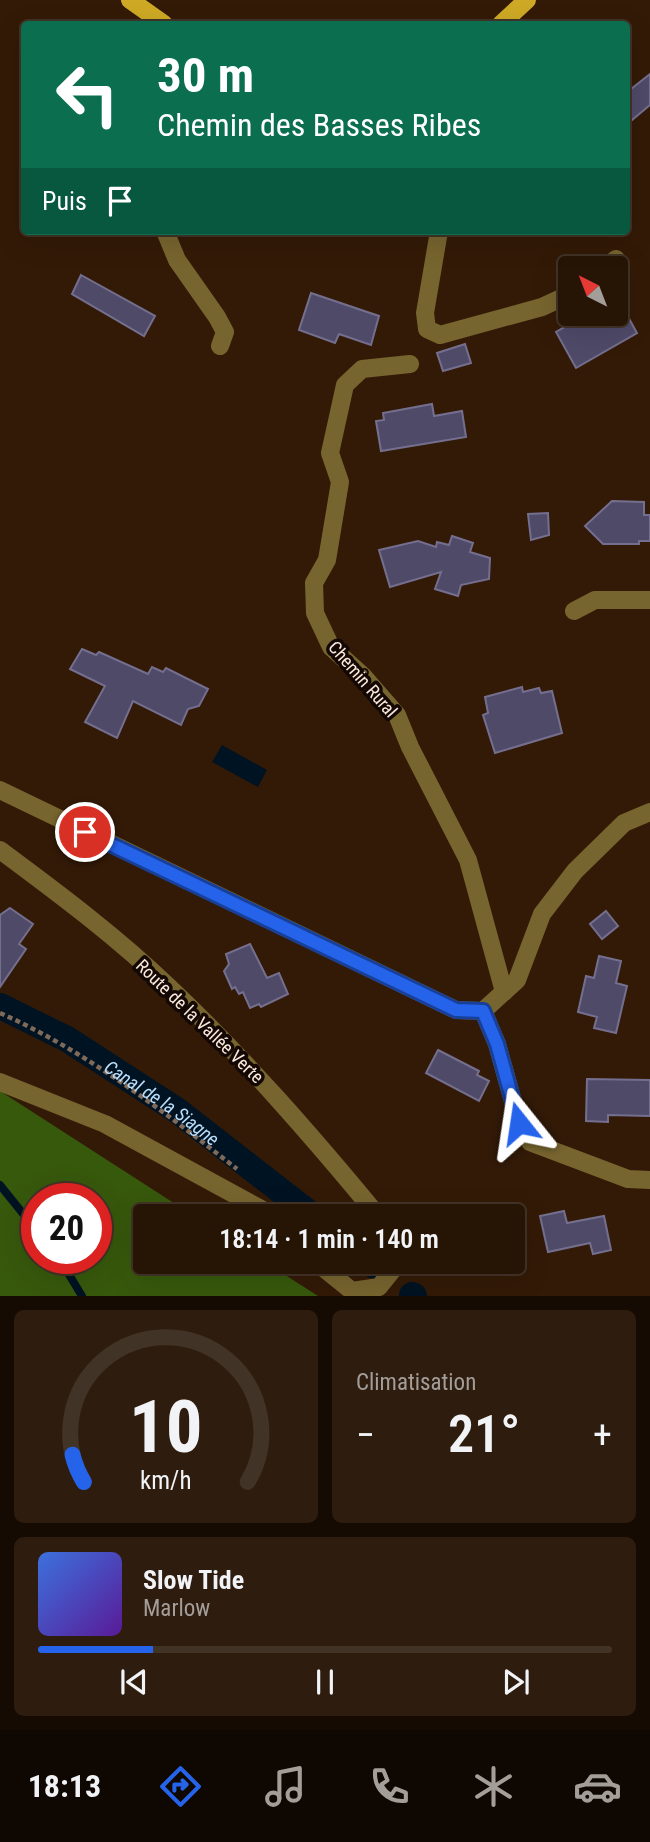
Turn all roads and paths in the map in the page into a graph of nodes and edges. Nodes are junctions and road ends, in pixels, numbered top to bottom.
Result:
1 (130, 0) edge
2 (527, 0) edge
3 (160, 21) edge
4 (504, 21) edge
5 (167, 235) edge
6 (438, 235) edge
7 (558, 300) edge
8 (220, 345) dead end
9 (410, 365) dead end
10 (650, 600) edge
11 (575, 611) dead end
12 (0, 790) edge
13 (650, 812) edge
14 (0, 850) edge
15 (504, 992) junction
16 (483, 1011) junction
17 (0, 1013) edge
18 (0, 1082) edge
19 (247, 1177) dead end
20 (650, 1180) edge
21 (278, 1200) dead end
22 (252, 1204) edge
23 (283, 1204) edge
24 (368, 1204) edge
25 (331, 1274) edge
26 (389, 1274) edge

1 - 3 main road
2 - 4 main road
5 - 8 street
6 - 7 street
9 - 15 street, Chemin Rural
10 - 11 street
12 - 16 street
13 - 15 street
14 - 24 street, Route de la Vallée Verte
15 - 16 street
16 - 20 street
17 - 19 path
18 - 22 street
21 - 23 path
25 - 26 street

